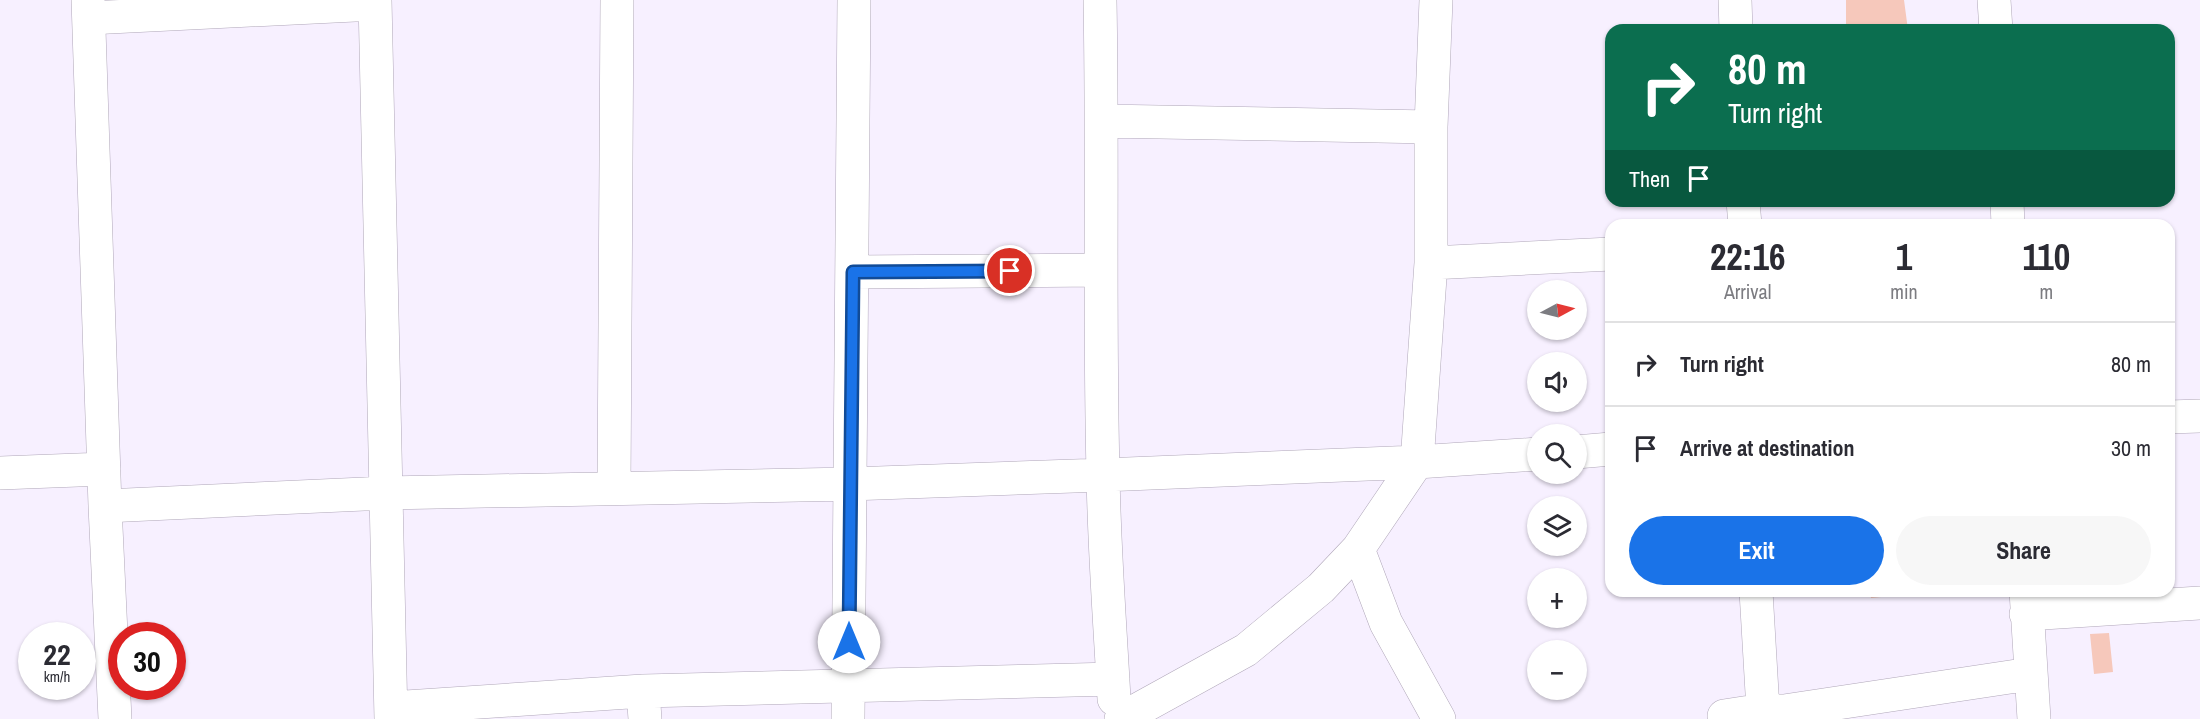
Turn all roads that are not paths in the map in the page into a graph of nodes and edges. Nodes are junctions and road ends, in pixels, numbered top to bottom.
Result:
1 (617, 0) edge
2 (854, 0) edge
3 (1100, 0) edge
4 (1436, 0) edge
5 (1735, 0) edge
6 (1994, 0) edge
7 (375, 2) edge
8 (88, 9) edge
9 (1736, 24) edge
10 (1996, 24) edge
11 (1103, 121) junction
12 (1431, 127) junction
13 (1605, 254) edge
14 (1431, 263) junction
15 (1100, 270) junction
16 (853, 272) junction
17 (2200, 416) edge
18 (2175, 417) edge
19 (1605, 450) edge
20 (1587, 451) edge
21 (1527, 455) edge
22 (1417, 462) junction
23 (104, 470) junction
24 (0, 473) edge
25 (1103, 475) junction
26 (850, 484) junction
27 (614, 487) junction
28 (386, 492) junction
29 (105, 506) junction
30 (1358, 549) junction
31 (1757, 597) edge
32 (2026, 603) edge
33 (2200, 603) edge
34 (1386, 623) junction
35 (2030, 674) junction
36 (1113, 679) junction
37 (849, 687) junction
38 (644, 705) edge
39 (391, 713) edge
40 (1777, 713) edge
41 (1724, 716) dead end
42 (115, 719) edge
43 (848, 719) edge
44 (1115, 719) edge
45 (1120, 719) edge
46 (1418, 719) edge
47 (1438, 719) edge
48 (2034, 719) edge

1 - 27 street
2 - 16 street
3 - 11 street
4 - 12 street
5 - 9 street
6 - 10 street
7 - 8 street
7 - 28 street
8 - 23 street
11 - 12 street
11 - 15 street
12 - 14 street
13 - 14 street
14 - 22 street
15 - 16 street
15 - 25 street
16 - 26 street
17 - 18 street
19 - 20 street
21 - 22 street
22 - 25 street
22 - 30 street
23 - 24 street
23 - 29 street
25 - 26 street
25 - 36 street
26 - 27 street
26 - 37 street
27 - 28 street
28 - 29 street
28 - 39 street
29 - 42 street
30 - 34 street
30 - 45 street
31 - 40 street
32 - 33 street
32 - 35 street
34 - 46 street
34 - 47 street
35 - 40 street
35 - 48 street
36 - 37 street
36 - 44 street
37 - 38 street
37 - 43 street
38 - 39 street
40 - 41 street

